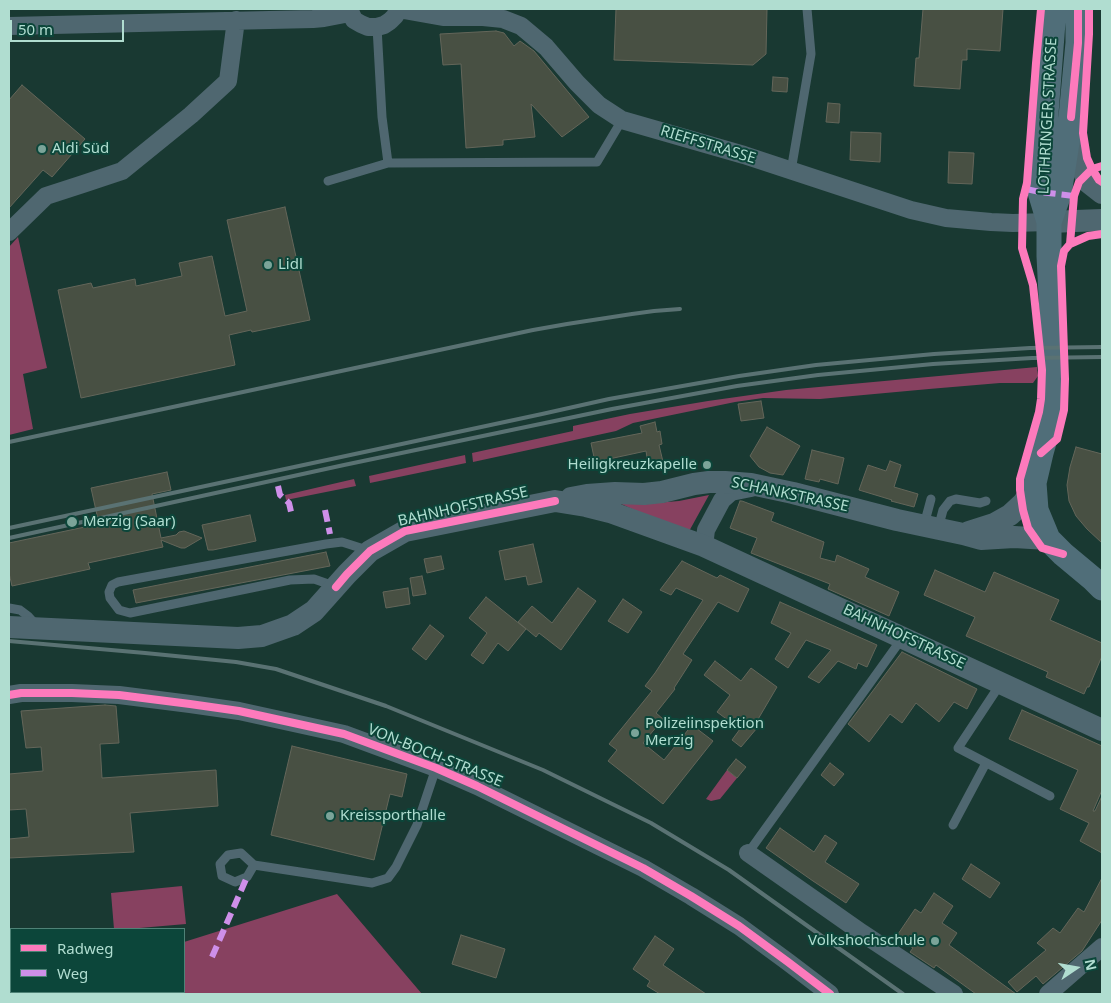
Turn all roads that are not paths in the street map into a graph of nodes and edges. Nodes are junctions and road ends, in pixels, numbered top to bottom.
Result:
1 (398, 9) edge
2 (807, 9) edge
3 (1054, 9) edge
4 (1078, 9) edge
5 (349, 11) edge
6 (236, 20) junction
7 (9, 26) edge
8 (376, 27) junction
9 (1071, 117) junction
10 (622, 120) junction
11 (388, 163) junction
12 (791, 171) junction
13 (328, 181) dead end
14 (1102, 193) edge
15 (1102, 220) edge
16 (1049, 222) junction
17 (9, 232) edge
18 (1034, 488) junction
19 (774, 489) junction
20 (931, 499) dead end
21 (555, 501) junction
22 (986, 501) dead end
23 (931, 528) junction
24 (963, 534) junction
25 (1048, 539) junction
26 (704, 546) junction
27 (370, 551) junction
28 (1099, 580) edge
29 (336, 587) junction
30 (9, 608) edge
31 (9, 627) edge
32 (40, 629) junction
33 (903, 637) junction
34 (1001, 683) junction
35 (9, 695) edge
36 (1102, 730) edge
37 (986, 763) junction
38 (436, 768) junction
39 (1050, 796) dead end
40 (953, 825) dead end
41 (748, 852) joint
42 (254, 866) dead end
43 (1102, 948) edge
44 (830, 994) edge
45 (954, 994) edge
46 (1048, 994) edge

1 - 8 street
1 - 10 street, RIEFFSTRASSE
2 - 12 lane
3 - 16 main road, LOTHRINGER STRASSE
4 - 9 main road, LOTHRINGER STRASSE
5 - 6 street
5 - 8 street
6 - 7 street
6 - 17 street
8 - 11 lane
9 - 14 street
9 - 16 main road, LOTHRINGER STRASSE
10 - 11 lane
10 - 12 street, RIEFFSTRASSE
11 - 13 lane
12 - 16 street, RIEFFSTRASSE
15 - 16 street
16 - 18 main road, LOTHRINGER STRASSE
18 - 24 street, SCHANKSTRASSE
18 - 25 main road, LOTHRINGER STRASSE
19 - 21 street, SCHANKSTRASSE
19 - 23 street, SCHANKSTRASSE
19 - 26 street
20 - 23 lane
21 - 26 street, BAHNHOFSTRASSE
21 - 27 street, BAHNHOFSTRASSE
22 - 23 lane
23 - 24 street, SCHANKSTRASSE
24 - 25 street, SCHANKSTRASSE
25 - 28 main road, LOTHRINGER STRASSE
26 - 33 street, BAHNHOFSTRASSE
27 - 29 street, BAHNHOFSTRASSE
27 - 29 lane
29 - 32 street, BAHNHOFSTRASSE
30 - 32 lane
31 - 32 street, BAHNHOFSTRASSE
33 - 34 street, BAHNHOFSTRASSE
33 - 41 lane
34 - 36 street, BAHNHOFSTRASSE
34 - 37 lane
35 - 38 street, VON-BOCH-STRASSE
37 - 39 lane
37 - 40 lane
38 - 42 lane
38 - 44 street, VON-BOCH-STRASSE
41 - 45 street
43 - 46 street

